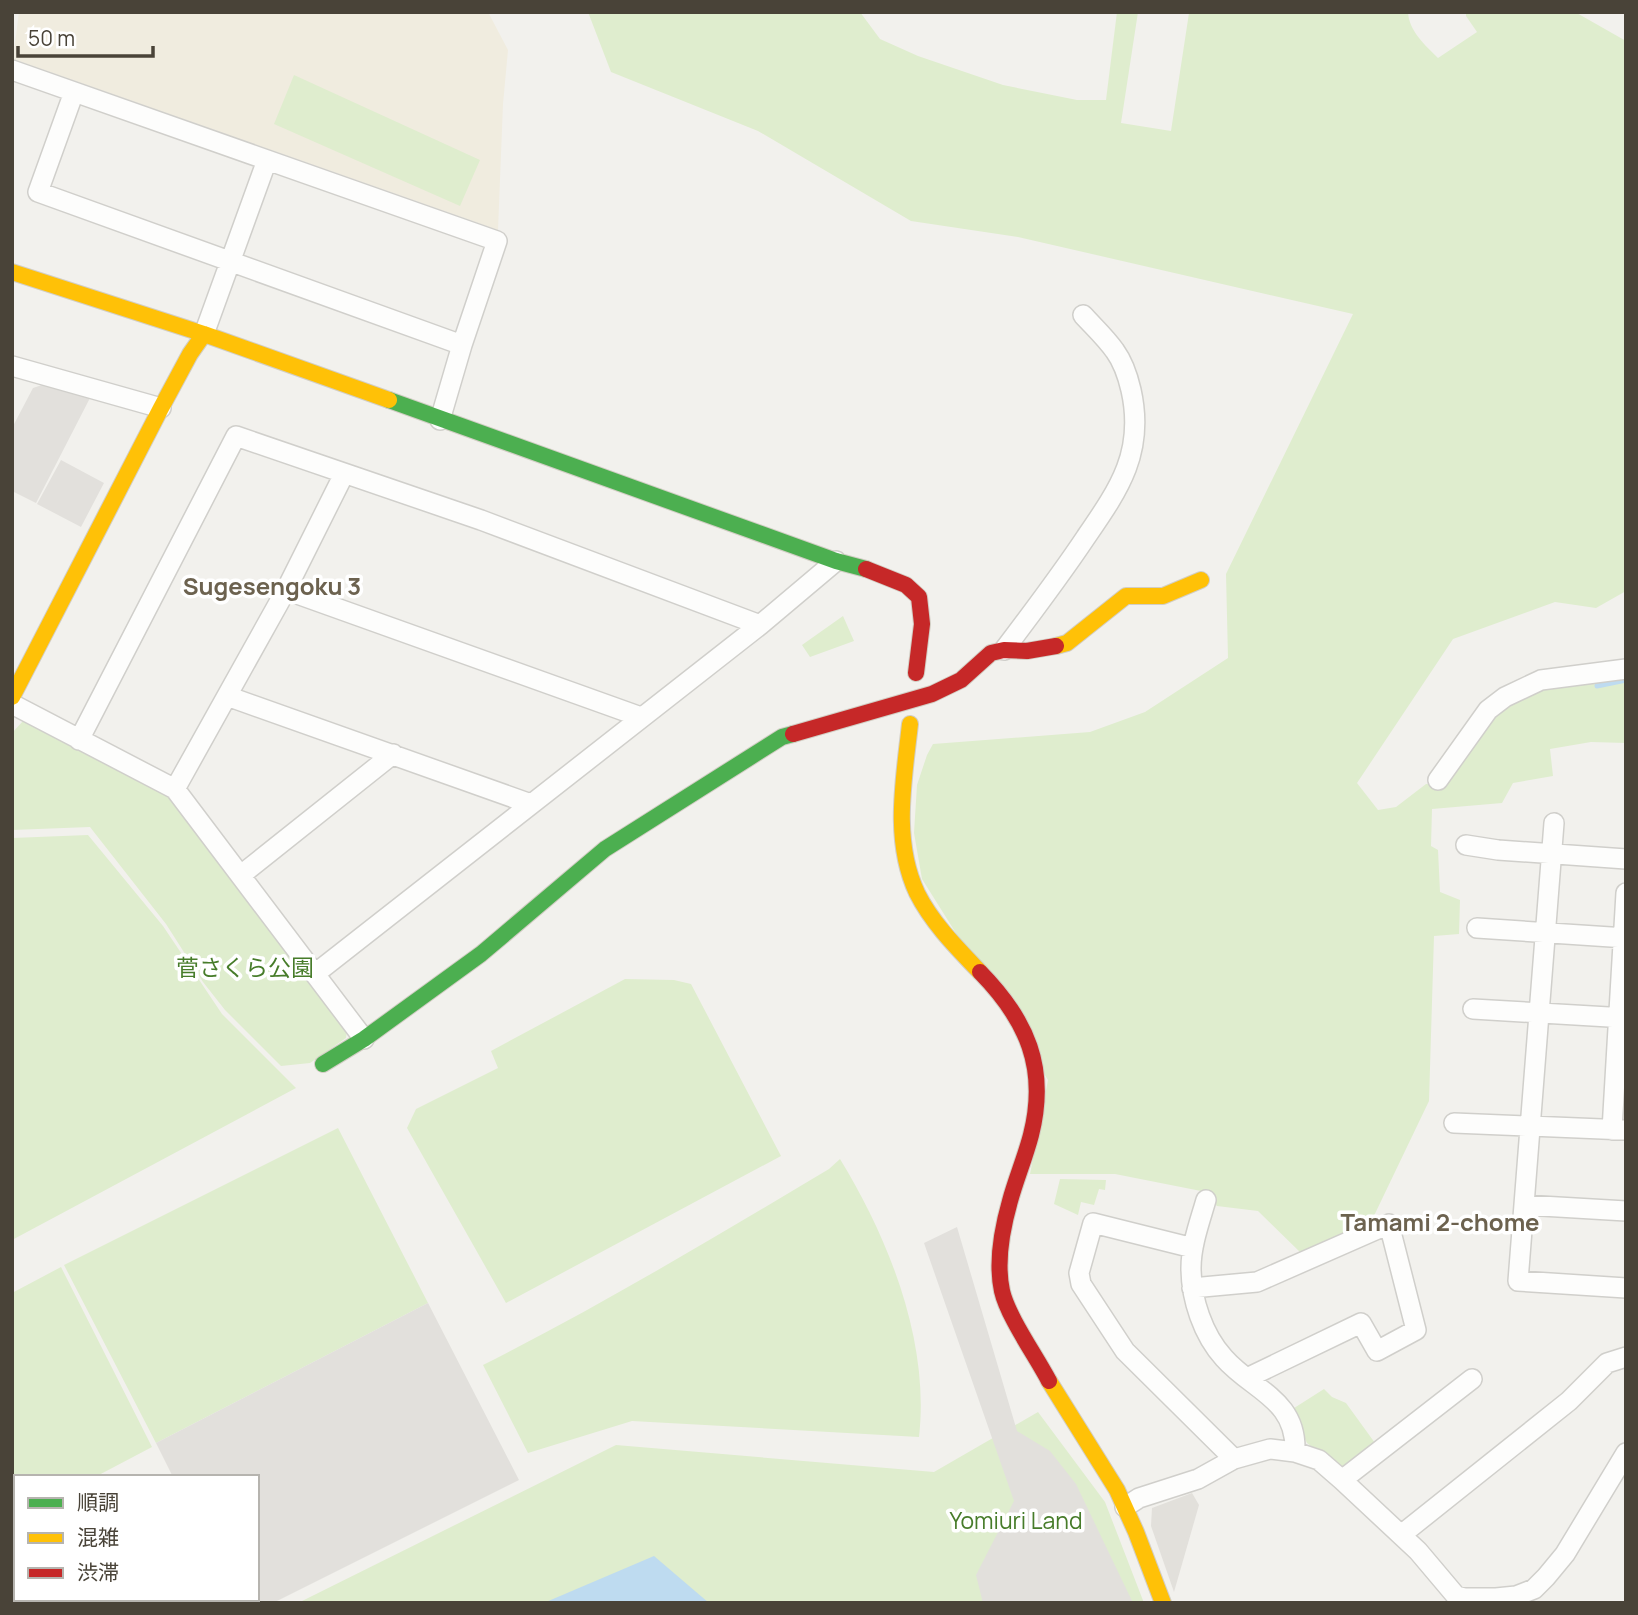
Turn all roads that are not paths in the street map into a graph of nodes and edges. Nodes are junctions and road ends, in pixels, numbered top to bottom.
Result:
1 (12, 69) edge
2 (74, 92) junction
3 (267, 160) junction
4 (231, 261) junction
5 (12, 272) edge
6 (1083, 315) dead end
7 (204, 334) junction
8 (462, 345) junction
9 (12, 366) edge
10 (161, 408) junction
11 (440, 420) junction
12 (344, 474) junction
13 (836, 561) junction
14 (1201, 580) dead end
15 (286, 590) junction
16 (760, 625) junction
17 (1004, 650) junction
18 (1626, 669) edge
19 (916, 673) dead end
20 (227, 696) junction
21 (12, 697) edge
22 (12, 704) edge
23 (641, 717) junction
24 (910, 724) dead end
25 (79, 740) junction
26 (393, 754) junction
27 (1438, 780) dead end
28 (175, 789) junction
29 (531, 804) junction
30 (1554, 823) dead end
31 (1466, 845) dead end
32 (1552, 854) junction
33 (1626, 859) edge
34 (241, 875) junction
35 (1626, 893) edge
36 (1477, 928) dead end
37 (1545, 934) junction
38 (1624, 938) edge
39 (316, 973) junction
40 (1474, 1009) dead end
41 (1539, 1012) junction
42 (1622, 1018) edge
43 (364, 1039) junction
44 (323, 1064) dead end
45 (1454, 1123) dead end
46 (1530, 1125) junction
47 (1619, 1130) edge
48 (1206, 1199) dead end
49 (1524, 1205) junction
50 (1626, 1211) edge
51 (1193, 1248) junction
52 (1192, 1288) junction
53 (1626, 1288) edge
54 (1626, 1357) edge
55 (1247, 1378) junction
56 (1472, 1379) dead end
57 (1295, 1452) junction
58 (1626, 1453) edge
59 (1234, 1459) junction
60 (1342, 1480) junction
61 (1125, 1507) junction
62 (1401, 1535) junction
63 (1163, 1603) edge

1 - 2 street
2 - 3 street
2 - 4 street
3 - 4 street
3 - 8 street
4 - 7 street
4 - 8 street
5 - 7 street
6 - 17 street
7 - 10 street
7 - 11 street
8 - 11 street
9 - 10 street
10 - 21 street
11 - 13 street
12 - 15 street
12 - 16 street
12 - 25 street
13 - 16 street
13 - 19 street
14 - 17 street
15 - 20 street
15 - 23 street
16 - 23 street
17 - 43 street
18 - 27 street
20 - 26 street
20 - 28 street
22 - 25 street
23 - 29 street
24 - 61 street
25 - 28 street
26 - 29 street
26 - 34 street
28 - 34 street
29 - 39 street
30 - 32 street
31 - 32 street
32 - 33 street
32 - 37 street
34 - 39 street
35 - 38 street
36 - 37 street
37 - 38 street
37 - 41 street
38 - 42 street
39 - 43 street
40 - 41 street
41 - 42 street
41 - 46 street
42 - 47 street
43 - 44 street
45 - 46 street
46 - 47 street
46 - 49 street
48 - 51 street
49 - 50 street
49 - 53 street
51 - 52 street
51 - 59 street
52 - 55 street
52 - 55 street
54 - 62 street
55 - 57 street
56 - 60 street
57 - 59 street
57 - 60 street
58 - 62 street
59 - 61 street
60 - 62 street
61 - 63 street

